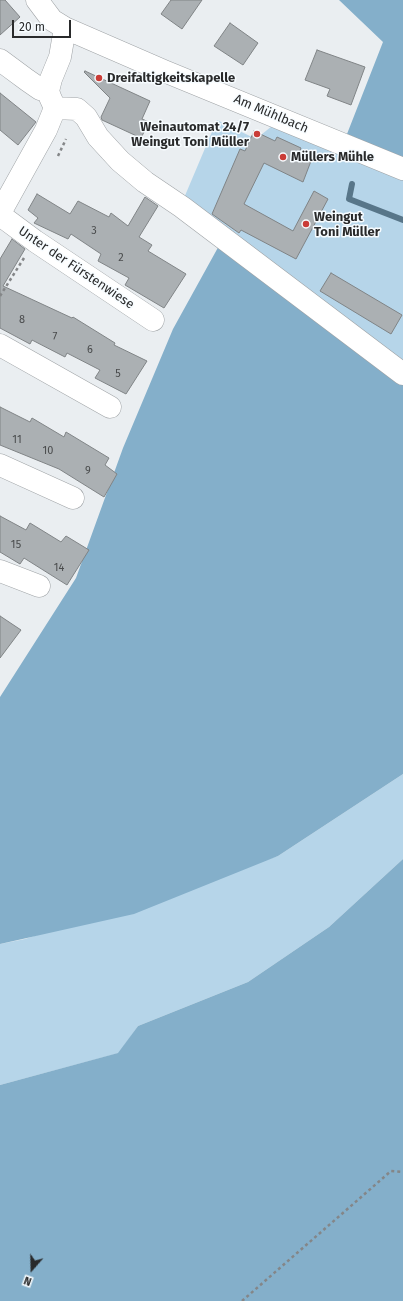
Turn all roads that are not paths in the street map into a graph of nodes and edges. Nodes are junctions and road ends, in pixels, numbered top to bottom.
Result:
1 (37, 0) edge
2 (65, 28) junction
3 (0, 60) edge
4 (52, 99) junction
5 (403, 169) edge
6 (0, 214) edge
7 (153, 320) dead end
8 (0, 345) edge
9 (403, 374) edge
10 (110, 406) dead end
11 (0, 465) edge
12 (73, 498) dead end
13 (0, 571) edge
14 (39, 586) dead end

1 - 2 street, Am Mühlbach
2 - 4 street, Unter der Fürstenwiese
2 - 5 street, Am Mühlbach
3 - 4 street
4 - 6 street, Unter der Fürstenwiese
4 - 9 street
6 - 7 street, Unter der Fürstenwiese
8 - 10 street
11 - 12 street
13 - 14 street

